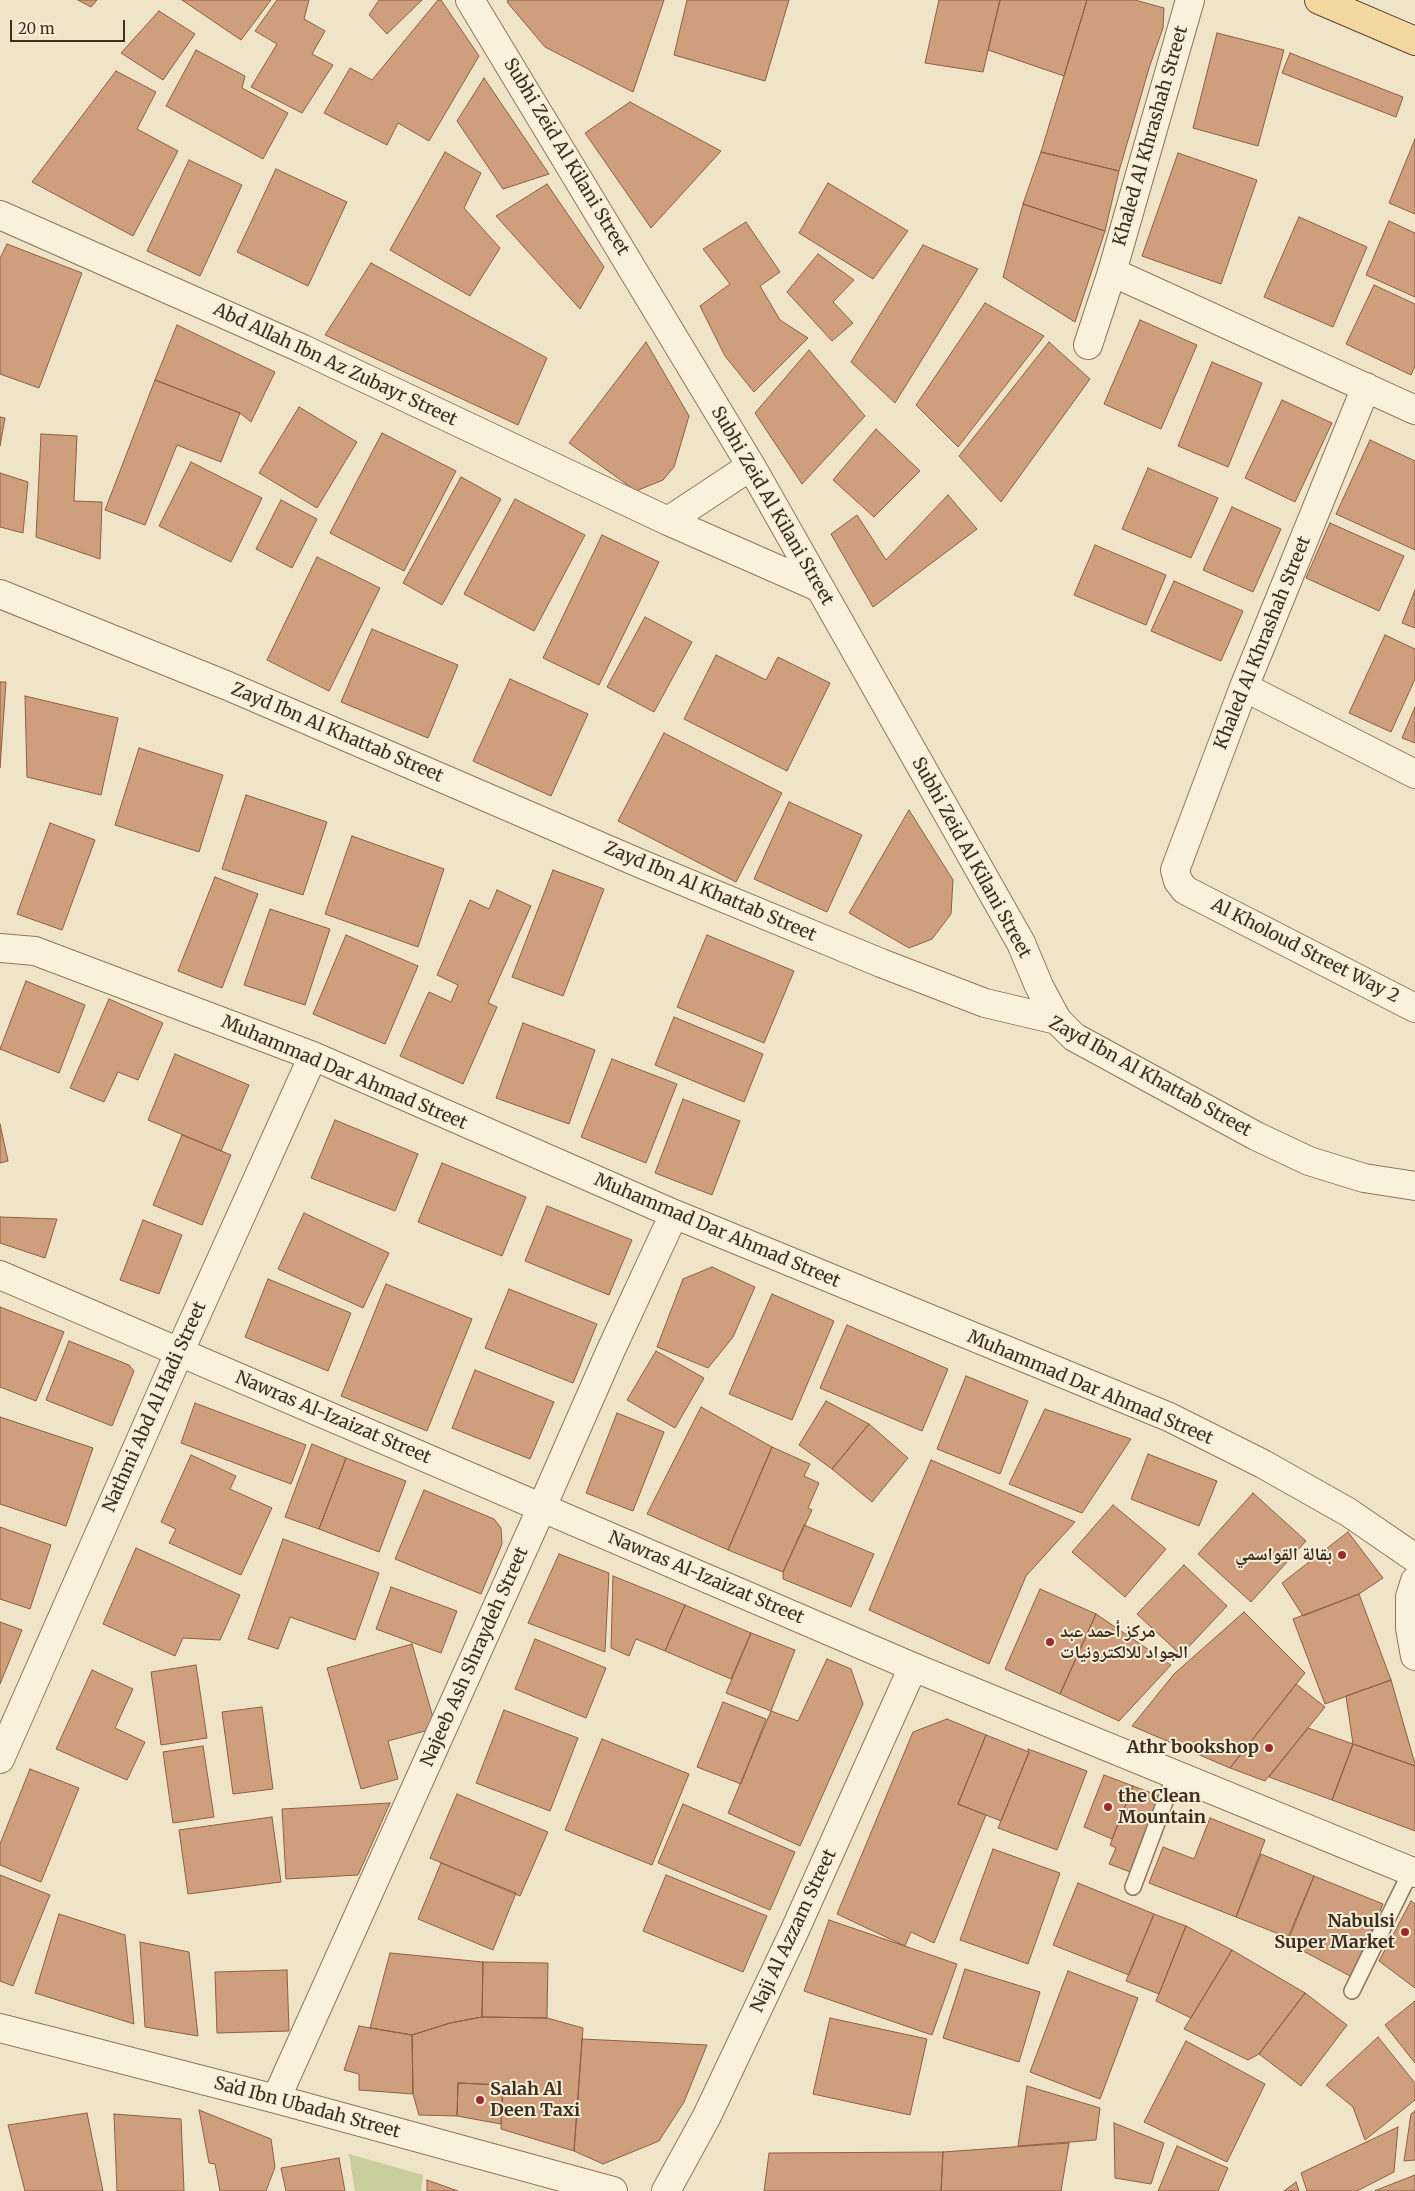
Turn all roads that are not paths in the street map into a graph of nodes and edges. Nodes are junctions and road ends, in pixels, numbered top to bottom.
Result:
1 (470, 0) edge
2 (1190, 0) edge
3 (1319, 0) edge
4 (1415, 41) edge
5 (0, 215) edge
6 (1112, 272) junction
7 (1088, 344) dead end
8 (1366, 387) junction
9 (1415, 410) edge
10 (751, 466) junction
11 (668, 521) junction
12 (818, 587) junction
13 (0, 594) edge
14 (1244, 687) junction
15 (1415, 774) edge
16 (1195, 895) joint
17 (0, 948) edge
18 (1415, 1008) edge
19 (1066, 1029) junction
20 (313, 1056) junction
21 (1415, 1186) edge
22 (674, 1214) junction
23 (0, 1274) edge
24 (179, 1353) junction
25 (542, 1507) junction
26 (1415, 1558) edge
27 (1415, 1581) edge
28 (1415, 1656) edge
29 (913, 1667) junction
30 (0, 1759) edge
31 (1175, 1775) junction
32 (1413, 1872) edge
33 (1133, 1887) dead end
34 (1352, 1992) dead end
35 (0, 2028) edge
36 (276, 2099) junction
37 (613, 2191) edge
38 (666, 2191) edge

1 - 10 street, Subhi Zeid Al Kilani Street
2 - 6 street, Khaled Al Khrashah Street
3 - 4 main road
5 - 11 street, Abd Allah Ibn Az Zubayr Street
6 - 7 street, Khaled Al Khrashah Street
6 - 8 street
8 - 9 street
8 - 14 street, Khaled Al Khrashah Street
10 - 11 street
10 - 12 street, Subhi Zeid Al Kilani Street
11 - 12 street, Abd Allah Ibn Az Zubayr Street
12 - 19 street, Subhi Zeid Al Kilani Street
13 - 19 street, Zayd Ibn Al Khattab Street
14 - 15 street
14 - 16 street, Khaled Al Khrashah Street
16 - 18 street, Al Kholoud Street Way 2
17 - 20 street, Muhammad Dar Ahmad Street
19 - 21 street, Zayd Ibn Al Khattab Street
20 - 22 street, Muhammad Dar Ahmad Street
20 - 24 street, Nathmi Abd Al Hadi Street
22 - 25 street, Najeeb Ash Shraydeh Street
22 - 26 street, Muhammad Dar Ahmad Street
23 - 24 street, Nawras Al-Izaizat Street
24 - 25 street, Nawras Al-Izaizat Street
24 - 30 street, Nathmi Abd Al Hadi Street
25 - 29 street, Nawras Al-Izaizat Street
25 - 36 street, Najeeb Ash Shraydeh Street
27 - 28 street
29 - 31 street, Nawras Al-Izaizat Street
29 - 38 street, Naji Al Azzam Street
31 - 32 street, Nawras Al-Izaizat Street
31 - 33 lane
32 - 34 lane
35 - 36 street, Saʻd Ibn Ubadah Street
36 - 37 street, Saʻd Ibn Ubadah Street

